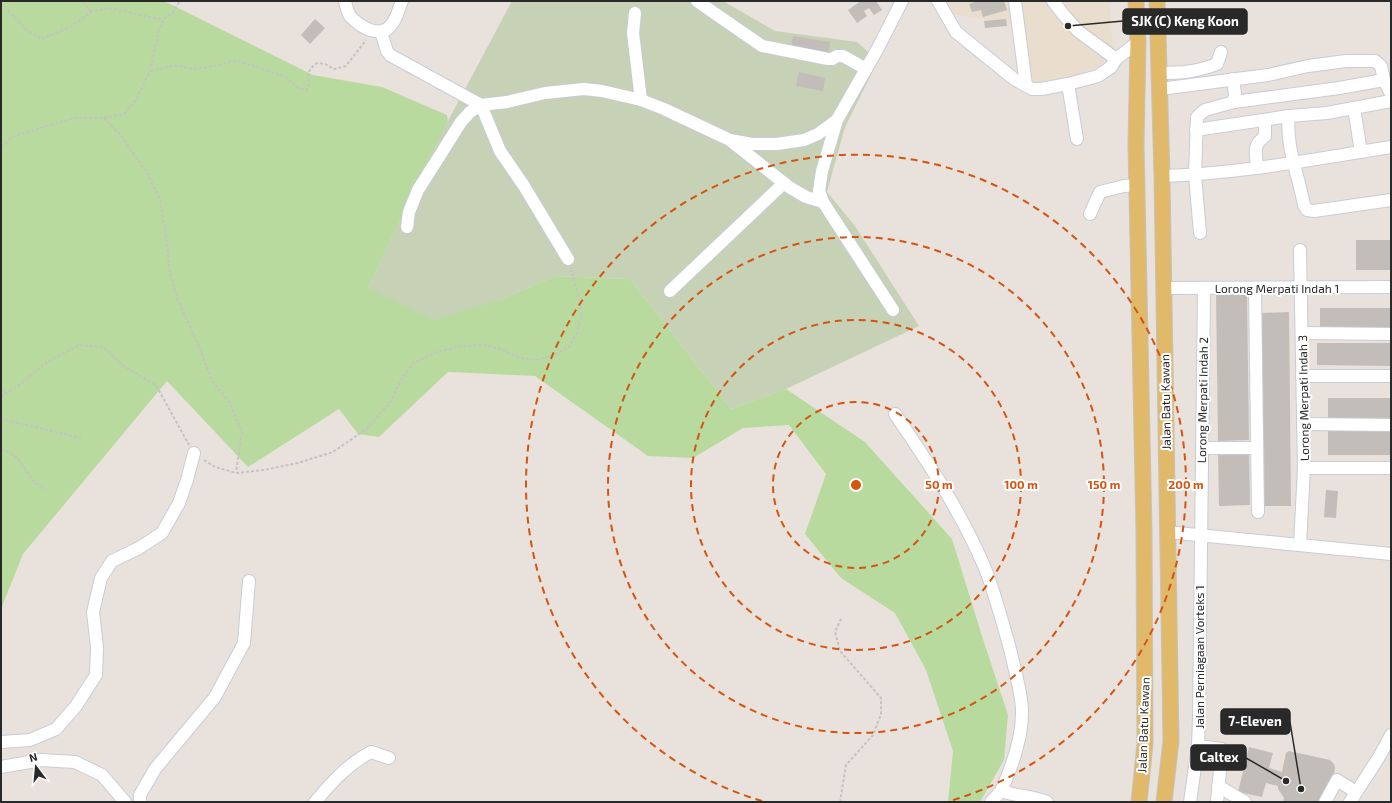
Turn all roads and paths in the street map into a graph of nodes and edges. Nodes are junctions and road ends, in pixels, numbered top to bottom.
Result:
1 (83, 1) edge
2 (180, 1) edge
3 (345, 1) edge
4 (402, 1) edge
5 (698, 1) edge
6 (902, 1) edge
7 (938, 1) edge
8 (1015, 1) edge
9 (1053, 1) edge
10 (1136, 1) edge
11 (1157, 1) edge
12 (1, 3) edge
13 (91, 12) junction
14 (635, 13) dead end
15 (163, 20) junction
16 (377, 32) junction
17 (1138, 42) junction
18 (1222, 52) dead end
19 (1116, 59) junction
20 (866, 69) junction
21 (150, 71) junction
22 (1159, 73) junction
23 (1233, 79) junction
24 (1384, 80) junction
25 (1068, 84) junction
26 (1026, 85) junction
27 (1160, 89) junction
28 (1391, 94) edge
29 (641, 100) junction
30 (1391, 101) edge
31 (1234, 102) junction
32 (481, 106) junction
33 (1354, 108) junction
34 (1289, 116) junction
35 (104, 118) junction
36 (837, 120) junction
37 (1265, 121) junction
38 (1196, 130) junction
39 (1077, 138) dead end
40 (730, 140) junction
41 (1, 147) edge
42 (1391, 147) edge
43 (1361, 152) junction
44 (1294, 163) junction
45 (1257, 167) junction
46 (1195, 175) junction
47 (1162, 176) junction
48 (784, 183) junction
49 (1137, 185) junction
50 (1391, 200) edge
51 (823, 202) junction
52 (1090, 214) dead end
53 (407, 227) dead end
54 (1200, 233) dead end
55 (1300, 250) dead end
56 (568, 259) joint
57 (1391, 287) edge
58 (1164, 288) junction
59 (1255, 288) junction
60 (1301, 288) junction
61 (1204, 289) junction
62 (670, 291) dead end
63 (892, 310) dead end
64 (1302, 333) junction
65 (1391, 334) edge
66 (1302, 376) junction
67 (1391, 376) edge
68 (1, 388) edge
69 (6, 394) junction
70 (1, 397) edge
71 (895, 414) dead end
72 (1, 419) edge
73 (1303, 424) junction
74 (1391, 425) edge
75 (81, 438) dead end
76 (1, 448) edge
77 (1202, 448) junction
78 (1257, 448) junction
79 (194, 453) junction
80 (1304, 468) junction
81 (1391, 468) edge
82 (236, 473) junction
83 (46, 489) dead end
84 (1258, 512) dead end
85 (1167, 532) junction
86 (1200, 535) junction
87 (1300, 545) junction
88 (1391, 554) edge
89 (249, 580) dead end
90 (842, 617) dead end
91 (1391, 734) edge
92 (1, 742) edge
93 (1145, 744) junction
94 (1198, 746) junction
95 (389, 758) dead end
96 (1, 767) edge
97 (1218, 786) junction
98 (1001, 792) junction
99 (1353, 797) edge
100 (125, 802) edge
101 (140, 802) edge
102 (314, 802) edge
103 (840, 802) edge
104 (991, 802) edge
105 (1047, 802) edge
106 (1139, 802) edge
107 (1150, 802) edge
108 (1164, 802) edge
109 (1190, 802) edge
110 (1217, 802) edge
111 (1245, 802) edge
112 (1325, 802) edge

1 - 13 path
2 - 15 path
3 - 16 street
4 - 16 street
5 - 20 street
6 - 20 street
7 - 26 street
8 - 26 street
9 - 19 street
10 - 17 main road, Jalan Batu Kawan
11 - 22 main road, Jalan Batu Kawan
12 - 13 path
13 - 15 path
14 - 29 street
15 - 21 path
16 - 21 path
16 - 32 street
17 - 19 street
17 - 49 main road, Jalan Batu Kawan
18 - 22 street
19 - 25 street
20 - 36 street
21 - 35 path
22 - 27 main road, Jalan Batu Kawan
23 - 24 street
23 - 27 street
23 - 31 street
24 - 28 street
24 - 31 street
25 - 26 street
25 - 39 street
27 - 47 main road, Jalan Batu Kawan
29 - 32 street
29 - 40 street
30 - 33 street
31 - 38 street
32 - 53 street
32 - 56 street
33 - 34 street
33 - 43 street
34 - 37 street
34 - 44 street
35 - 41 path
35 - 82 path
36 - 40 street
36 - 51 street
37 - 38 street
37 - 45 street
38 - 46 street
40 - 48 street
42 - 43 street
43 - 44 street
44 - 45 street
44 - 50 street
45 - 46 street
46 - 47 street
46 - 54 street
47 - 58 main road, Jalan Batu Kawan
48 - 51 street
48 - 62 street
49 - 52 street
49 - 93 main road, Jalan Batu Kawan
51 - 63 street
55 - 60 street, Lorong Merpati Indah 3
56 - 82 path
57 - 60 street, Lorong Merpati Indah 1
58 - 61 street, Lorong Merpati Indah 1
58 - 85 main road, Jalan Batu Kawan
59 - 60 street, Lorong Merpati Indah 1
59 - 61 street, Lorong Merpati Indah 1
59 - 78 street
60 - 64 street, Lorong Merpati Indah 3
61 - 77 street, Lorong Merpati Indah 2
64 - 65 street
64 - 66 street, Lorong Merpati Indah 3
66 - 67 street
66 - 73 street, Lorong Merpati Indah 3
68 - 69 path
69 - 70 path
69 - 79 path
71 - 98 street
72 - 75 path
73 - 74 street
73 - 80 street, Lorong Merpati Indah 3
76 - 83 path
77 - 78 street
77 - 86 street, Lorong Merpati Indah 2
78 - 84 street
79 - 82 path
79 - 92 street
80 - 81 street
80 - 87 street, Lorong Merpati Indah 3
85 - 86 street
85 - 108 main road, Jalan Batu Kawan
86 - 87 street
86 - 94 street, Jalan Perniagaan Vorteks 1
87 - 88 street
89 - 101 street
90 - 103 path
91 - 99 street
93 - 106 main road, Jalan Batu Kawan
93 - 107 main road
94 - 97 street
94 - 109 street, Jalan Perniagaan Vorteks 1
95 - 102 street
96 - 100 street
97 - 110 street
97 - 111 street
98 - 104 street
98 - 105 street
99 - 112 street

